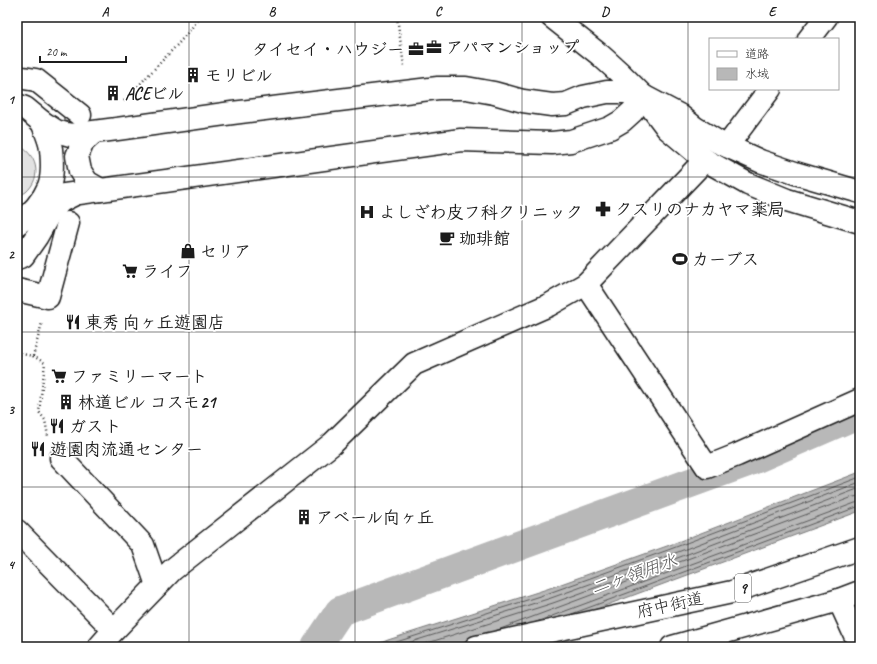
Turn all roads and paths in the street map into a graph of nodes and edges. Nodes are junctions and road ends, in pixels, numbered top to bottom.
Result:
1 (201, 17) edge
2 (397, 17) edge
3 (552, 17) edge
4 (826, 17) edge
5 (810, 38) edge
6 (404, 70) dead end
7 (17, 77) edge
8 (769, 90) edge
9 (643, 96) junction
10 (122, 104) dead end
11 (17, 105) edge
12 (80, 115) dead end
13 (42, 122) junction
14 (93, 133) junction
15 (727, 146) junction
16 (705, 160) junction
17 (101, 190) junction
18 (860, 192) edge
19 (78, 193) junction
20 (43, 198) junction
21 (860, 222) edge
22 (68, 223) dead end
23 (17, 224) edge
24 (17, 258) edge
25 (586, 284) junction
26 (17, 290) edge
27 (48, 297) junction
28 (17, 353) edge
29 (33, 356) junction
30 (860, 400) edge
31 (61, 458) joint
32 (17, 531) edge
33 (860, 548) edge
34 (157, 585) junction
35 (860, 592) edge
36 (839, 600) junction
37 (114, 630) junction
38 (860, 646) edge
39 (99, 647) edge
40 (476, 647) edge
41 (672, 647) edge

1 - 10 path
2 - 6 path
3 - 9 street
4 - 5 street
7 - 12 street
8 - 15 street
9 - 14 street
9 - 15 street
9 - 16 street
9 - 17 street
11 - 13 street
13 - 14 street
13 - 20 street
14 - 17 street
15 - 18 street
16 - 21 street
16 - 25 street
17 - 19 street
19 - 20 street
19 - 24 street
20 - 23 street
22 - 27 street
25 - 30 street
25 - 34 street
26 - 27 street
27 - 29 path
28 - 29 path
29 - 31 path
31 - 34 street
32 - 37 street
33 - 40 street, 府中街道 / 9
34 - 37 street
35 - 36 street
36 - 38 street
36 - 41 street
37 - 39 street

